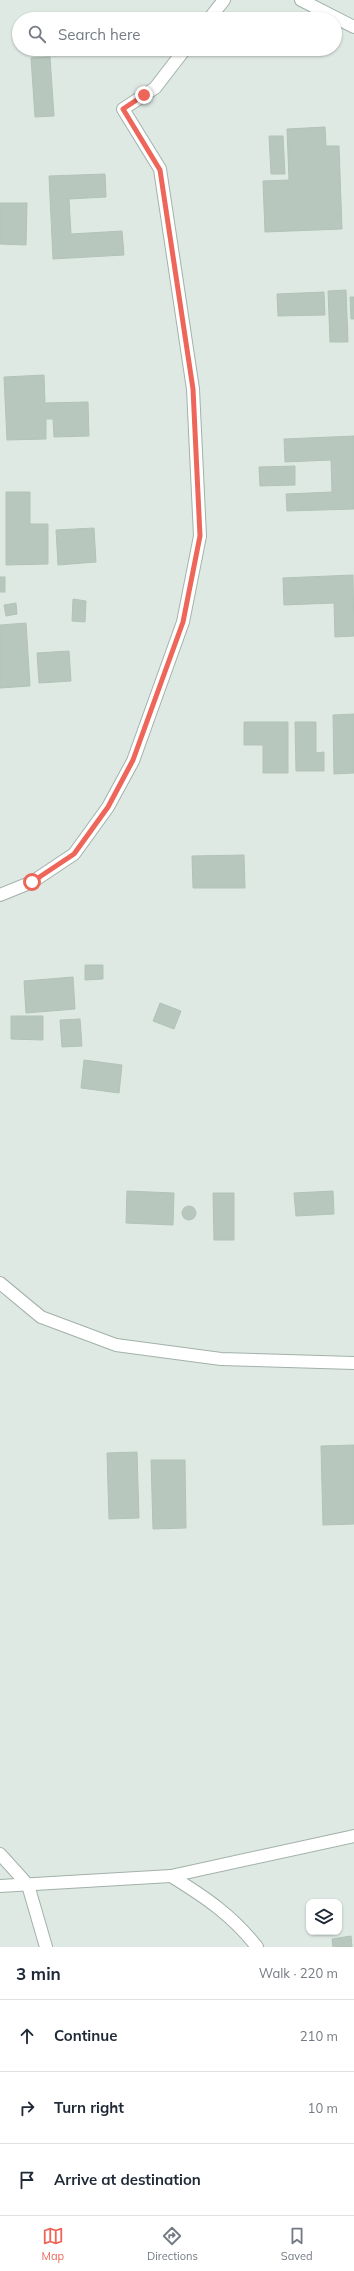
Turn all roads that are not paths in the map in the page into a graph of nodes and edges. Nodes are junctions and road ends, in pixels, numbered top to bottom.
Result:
1 (224, 0) edge
2 (301, 0) edge
3 (215, 12) edge
4 (325, 12) edge
5 (342, 21) edge
6 (354, 27) edge
7 (180, 56) edge
8 (0, 895) edge
9 (0, 1283) edge
10 (354, 1363) edge
11 (354, 1836) edge
12 (0, 1854) edge
13 (171, 1876) junction
14 (28, 1885) junction
15 (0, 1886) edge
16 (46, 1947) edge
17 (257, 1947) edge

1 - 3 street
2 - 4 street
5 - 6 street
7 - 8 street
9 - 10 street
11 - 13 street
12 - 14 street
13 - 14 street
13 - 17 street
14 - 15 street
14 - 16 street

